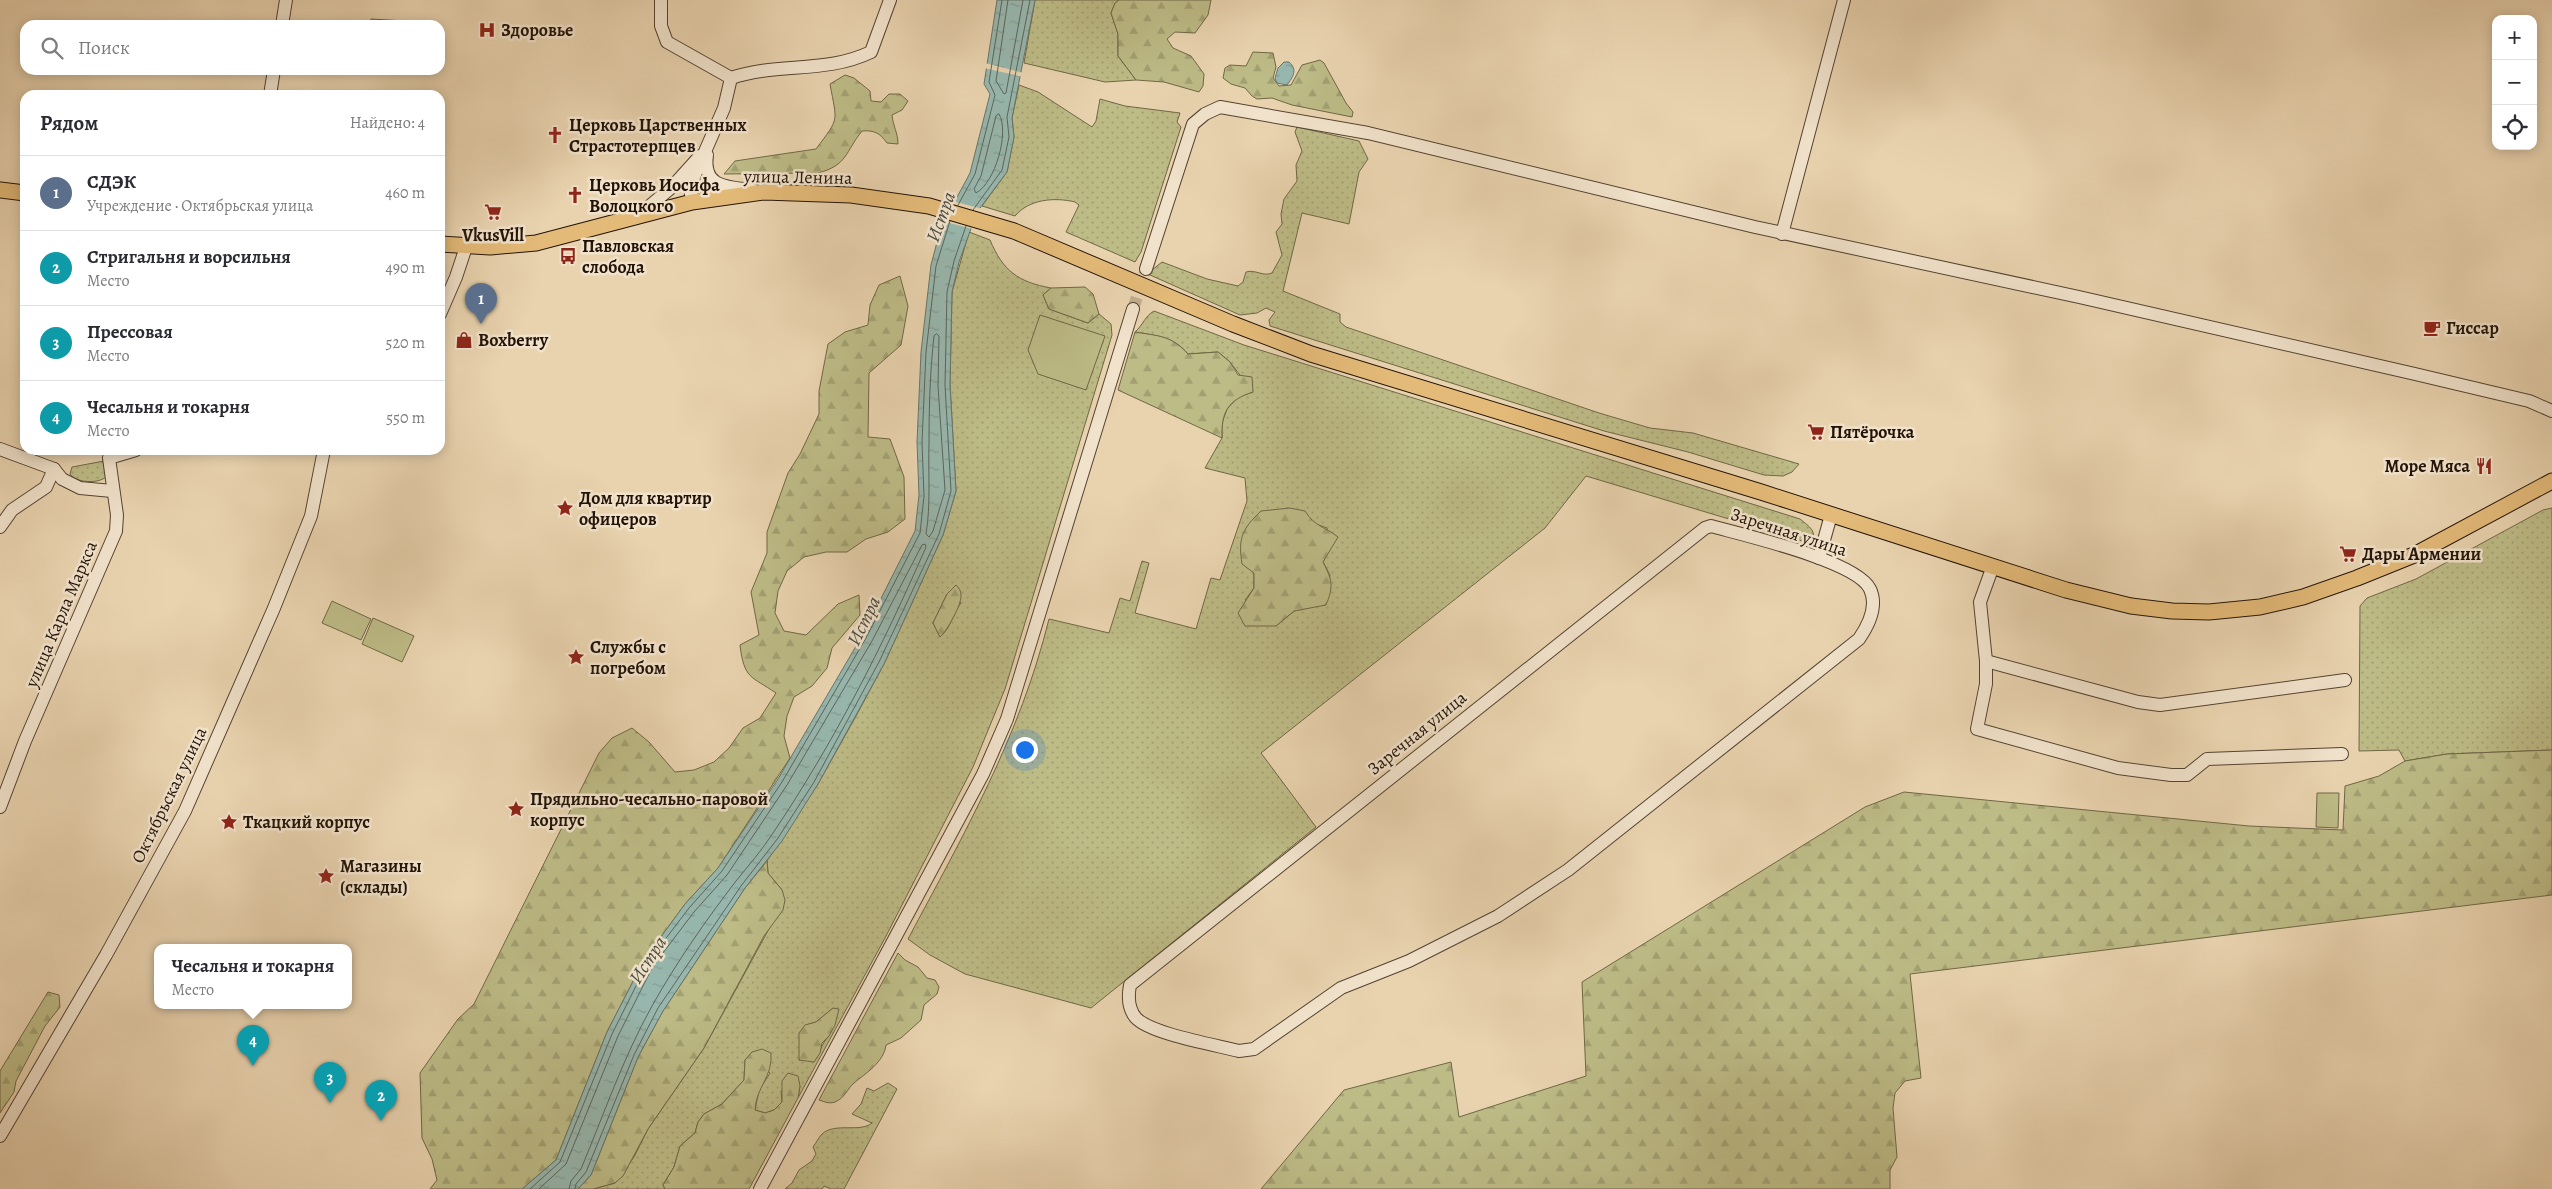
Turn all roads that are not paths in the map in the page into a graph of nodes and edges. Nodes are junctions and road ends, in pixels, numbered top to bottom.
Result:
1 (286, 0) edge
2 (661, 0) edge
3 (890, 0) edge
4 (1844, 0) edge
5 (283, 20) edge
6 (273, 75) edge
7 (731, 78) junction
8 (271, 90) edge
9 (708, 147) junction
10 (0, 190) edge
11 (20, 192) edge
12 (764, 192) junction
13 (692, 202) junction
14 (635, 217) junction
15 (1782, 234) junction
16 (445, 245) edge
17 (466, 247) junction
18 (1146, 269) tunnel mouth
19 (445, 302) edge
20 (1133, 309) tunnel mouth
21 (2529, 401) junction
22 (2552, 402) edge
23 (2552, 411) edge
24 (0, 448) edge
25 (119, 455) edge
26 (323, 455) edge
27 (54, 469) junction
28 (2550, 481) edge
29 (112, 491) junction
30 (1831, 515) junction
31 (0, 527) edge
32 (1819, 558) junction
33 (1993, 566) junction
34 (1986, 661) junction
35 (2345, 680) dead end
36 (2342, 754) dead end
37 (0, 807) edge
38 (0, 1136) edge
39 (760, 1189) edge

1 - 5 street
2 - 7 street
3 - 7 street
4 - 15 street
6 - 8 street
7 - 9 street
9 - 12 street
9 - 13 street
9 - 14 street
10 - 11 main road
12 - 13 main road, улица Ленина
12 - 30 main road, улица Ленина
13 - 14 main road, улица Ленина
14 - 17 main road, улица Ленина
15 - 18 street
15 - 21 street
16 - 17 main road, улица Ленина
17 - 19 street
20 - 39 street
21 - 22 street
21 - 23 street
24 - 27 street
25 - 29 street, улица Карла Маркса
26 - 38 street, Октябрьская улица
27 - 29 street
27 - 31 street
28 - 33 main road, улица Ленина
29 - 37 street, улица Карла Маркса
30 - 32 street
30 - 33 main road, улица Ленина
32 - 32 street, Заречная улица
33 - 34 street
34 - 35 street
34 - 36 street

